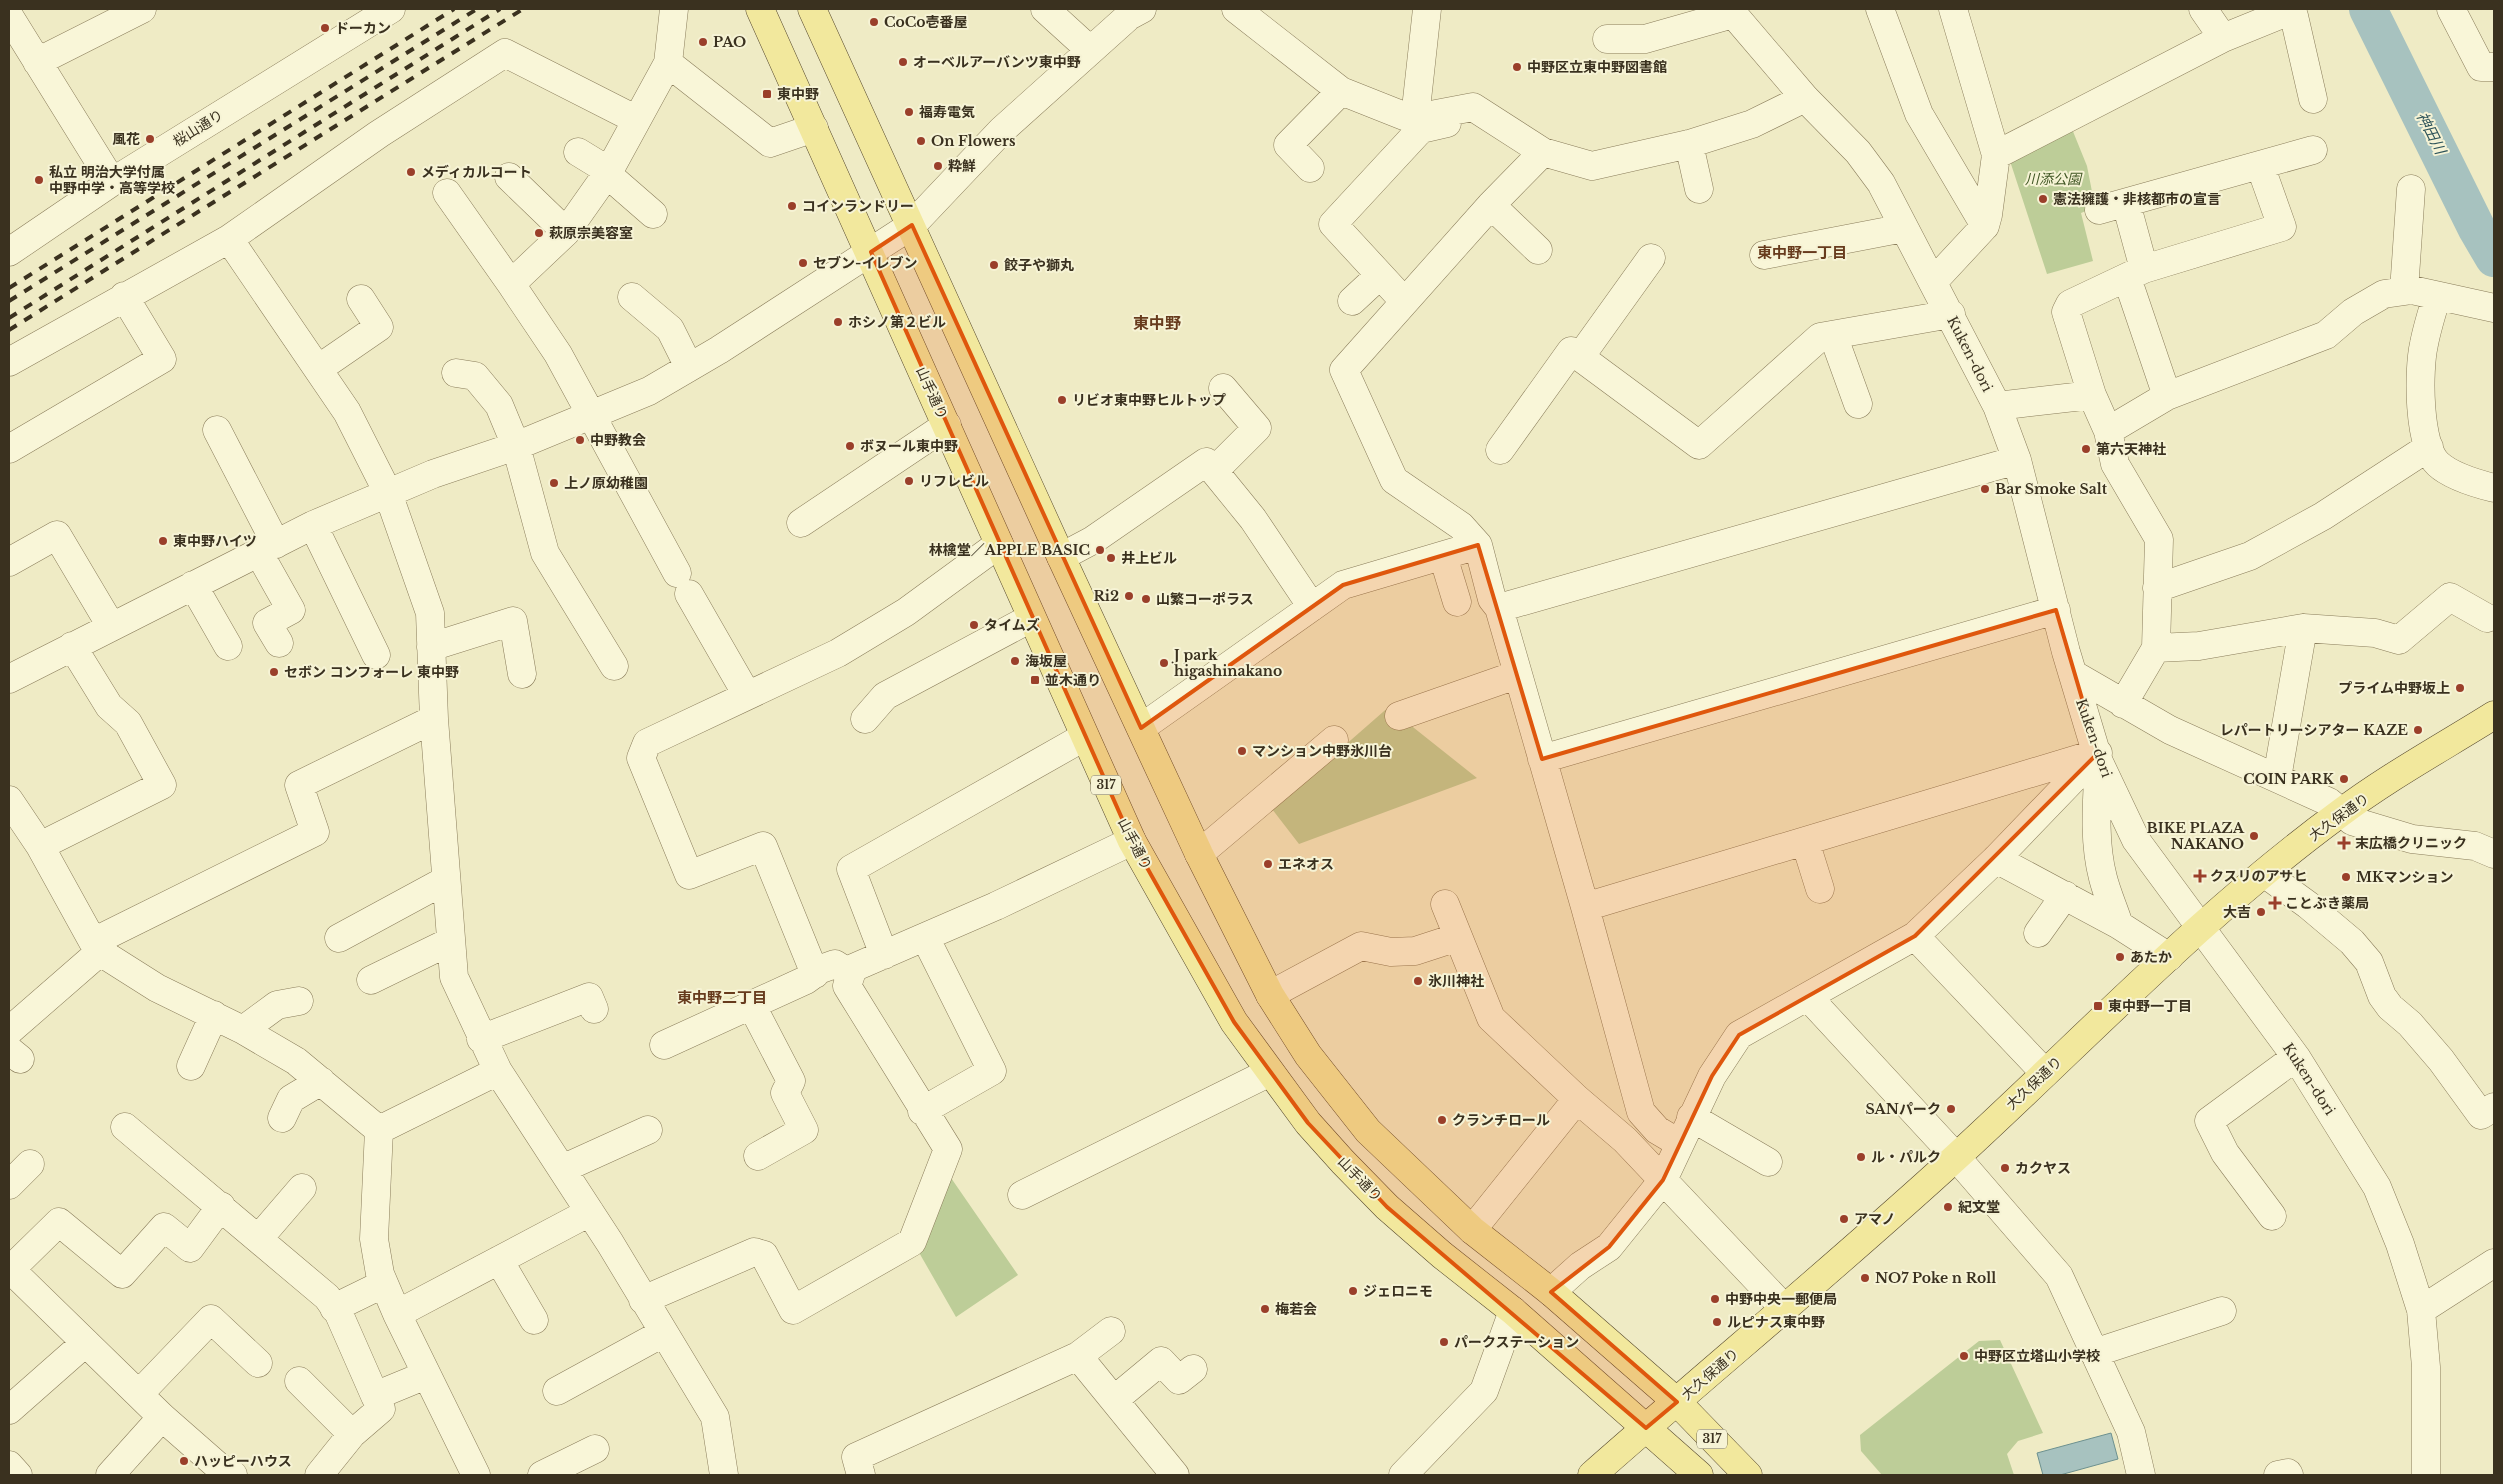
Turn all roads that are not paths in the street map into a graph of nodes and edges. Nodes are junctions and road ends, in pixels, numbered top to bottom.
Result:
1 (142, 9) edge
2 (391, 9) edge
3 (674, 9) edge
4 (760, 9) edge
5 (812, 9) edge
6 (1045, 9) edge
7 (1142, 9) edge
8 (1236, 9) edge
9 (1428, 9) edge
10 (1880, 9) edge
11 (1953, 9) edge
12 (2204, 9) edge
13 (2451, 9) edge
14 (2286, 11) edge
15 (1731, 12) edge
16 (9, 16) edge
17 (2223, 38) junction
18 (1607, 39) dead end
19 (1090, 50) junction
20 (37, 62) junction
21 (668, 63) junction
22 (2494, 66) edge
23 (1341, 91) junction
24 (1804, 98) junction
25 (2313, 99) dead end
26 (1415, 118) junction
27 (637, 120) junction
28 (814, 128) junction
29 (1506, 128) junction
30 (1689, 144) junction
31 (2313, 150) dead end
32 (578, 152) dead end
33 (1543, 152) junction
34 (1996, 155) junction
35 (2260, 165) junction
36 (1310, 168) dead end
37 (608, 173) junction
38 (509, 177) dead end
39 (112, 182) junction
40 (1699, 189) dead end
41 (2411, 189) dead end
42 (448, 193) dead end
43 (2126, 203) junction
44 (1491, 205) junction
45 (2099, 210) dead end
46 (653, 214) dead end
47 (912, 225) junction
48 (1985, 226) junction
49 (1904, 228) junction
50 (566, 232) junction
51 (229, 239) junction
52 (1538, 250) dead end
53 (9, 252) edge
54 (870, 252) junction
55 (1764, 255) dead end
56 (1651, 258) dead end
57 (2136, 273) junction
58 (1380, 275) junction
59 (1933, 282) junction
60 (511, 284) junction
61 (2404, 291) junction
62 (124, 296) junction
63 (2437, 296) junction
64 (632, 297) dead end
65 (360, 299) dead end
66 (1352, 301) dead end
67 (1404, 301) junction
68 (2494, 308) edge
69 (1951, 314) junction
70 (1833, 335) junction
71 (1580, 357) junction
72 (9, 362) edge
73 (689, 367) junction
74 (318, 369) junction
75 (456, 373) dead end
76 (1223, 388) dead end
77 (2092, 395) junction
78 (2167, 396) junction
79 (1858, 404) dead end
80 (1996, 406) junction
81 (590, 415) junction
82 (947, 425) junction
83 (217, 430) dead end
84 (2108, 431) junction
85 (516, 446) junction
86 (2429, 447) junction
87 (9, 449) edge
88 (1500, 450) dead end
89 (2017, 460) junction
90 (1214, 470) junction
91 (2494, 488) edge
92 (388, 493) junction
93 (801, 523) dead end
94 (313, 525) junction
95 (999, 544) junction
96 (1478, 546) junction
97 (268, 549) junction
98 (1443, 556) junction
99 (1061, 557) junction
100 (9, 562) edge
101 (193, 585) junction
102 (2157, 588) junction
103 (1458, 602) dead end
104 (1312, 607) junction
105 (1498, 608) junction
106 (2056, 610) junction
107 (2492, 615) edge
108 (1031, 618) junction
109 (111, 626) junction
110 (2303, 628) junction
111 (278, 643) dead end
112 (72, 646) junction
113 (228, 646) dead end
114 (431, 647) junction
115 (2156, 648) junction
116 (376, 655) dead end
117 (614, 666) dead end
118 (522, 674) dead end
119 (2073, 674) junction
120 (1516, 675) junction
121 (9, 679) edge
122 (747, 695) junction
123 (2124, 704) junction
124 (2494, 715) edge
125 (1399, 716) dead end
126 (434, 719) junction
127 (865, 719) dead end
128 (1141, 728) junction
129 (1084, 737) junction
130 (1334, 740) dead end
131 (2099, 757) junction
132 (1542, 759) junction
133 (2277, 778) junction
134 (9, 800) edge
135 (2340, 812) junction
136 (1132, 841) junction
137 (1805, 841) junction
138 (40, 846) junction
139 (1199, 854) junction
140 (2494, 854) edge
141 (1996, 858) junction
142 (2264, 873) junction
143 (446, 880) junction
144 (1820, 889) dead end
145 (2065, 896) junction
146 (1445, 904) dead end
147 (1585, 907) junction
148 (2119, 925) junction
149 (2202, 927) junction
150 (2038, 933) dead end
151 (1915, 936) junction
152 (925, 937) junction
153 (1458, 937) junction
154 (339, 938) dead end
155 (451, 941) junction
156 (98, 946) junction
157 (884, 955) junction
158 (2169, 956) junction
159 (815, 974) junction
160 (851, 974) junction
161 (371, 980) dead end
162 (1270, 995) junction
163 (1808, 997) junction
164 (299, 1001) dead end
165 (751, 1004) junction
166 (594, 1009) dead end
167 (214, 1015) junction
168 (243, 1030) junction
169 (9, 1031) edge
170 (482, 1039) junction
171 (664, 1045) dead end
172 (2296, 1057) junction
173 (191, 1066) dead end
174 (498, 1071) junction
175 (1270, 1072) junction
176 (2045, 1073) junction
177 (321, 1081) junction
178 (1577, 1099) junction
179 (2494, 1106) edge
180 (922, 1111) junction
181 (1691, 1117) junction
182 (282, 1118) dead end
183 (126, 1127) dead end
184 (379, 1130) junction
185 (648, 1130) dead end
186 (1679, 1143) junction
187 (758, 1156) dead end
188 (1956, 1157) junction
189 (1768, 1162) dead end
190 (30, 1164) dead end
191 (562, 1169) junction
192 (1663, 1180) junction
193 (9, 1185) edge
194 (302, 1188) dead end
195 (1022, 1195) dead end
196 (221, 1206) junction
197 (590, 1212) junction
198 (2272, 1216) dead end
199 (1472, 1230) junction
200 (259, 1238) junction
201 (2494, 1262) edge
202 (494, 1263) junction
203 (9, 1269) edge
204 (383, 1284) junction
205 (1551, 1292) junction
206 (643, 1300) junction
207 (512, 1303) dead end
208 (334, 1308) junction
209 (1785, 1310) junction
210 (2421, 1310) junction
211 (1513, 1311) junction
212 (2222, 1311) dead end
213 (397, 1314) junction
214 (534, 1320) dead end
215 (1111, 1331) dead end
216 (663, 1334) junction
217 (85, 1343) junction
218 (2094, 1353) junction
219 (1078, 1356) junction
220 (258, 1363) dead end
221 (1193, 1369) dead end
222 (426, 1375) junction
223 (299, 1380) dead end
224 (557, 1391) dead end
225 (139, 1394) junction
226 (375, 1396) junction
227 (1114, 1400) junction
228 (1676, 1402) junction
229 (9, 1410) edge
230 (162, 1416) junction
231 (1646, 1428) junction
232 (352, 1434) junction
233 (595, 1449) dead end
234 (9, 1466) edge
235 (18, 1475) edge
236 (110, 1475) edge
237 (233, 1475) edge
238 (319, 1475) edge
239 (476, 1475) edge
240 (542, 1475) edge
241 (724, 1475) edge
242 (861, 1475) edge
243 (1175, 1475) edge
244 (1403, 1475) edge
245 (1592, 1475) edge
246 (1699, 1475) edge
247 (1748, 1475) edge
248 (2141, 1475) edge
249 (2278, 1475) edge
250 (2288, 1475) edge
251 (2426, 1475) edge

1 - 20 street
2 - 39 street, 桜山通り
3 - 21 street
4 - 28 main road, 山手通り / 317
5 - 47 main road, 317
6 - 19 street
7 - 19 street
8 - 23 street
9 - 26 street
10 - 48 street
11 - 34 street
12 - 17 street
13 - 22 street
14 - 17 street
14 - 25 street
15 - 18 street
15 - 24 street, Kuken-dori
16 - 20 street
17 - 34 street
19 - 47 street
20 - 39 street
21 - 27 street
21 - 28 street
23 - 26 street
23 - 36 street
24 - 30 street
24 - 49 street, Kuken-dori
26 - 29 street
27 - 37 street
27 - 51 street
28 - 54 main road, 山手通り / 317
29 - 33 street
29 - 58 street
30 - 33 street
30 - 40 street
31 - 35 street
32 - 37 street
33 - 44 street
34 - 48 street
35 - 43 street
35 - 57 street
37 - 46 street
37 - 50 street
38 - 50 street
39 - 53 street, 桜山通り
41 - 61 street
42 - 60 street
43 - 45 street
43 - 57 street
44 - 52 street
44 - 67 street
47 - 54 street
47 - 99 main road, 317
48 - 59 street
49 - 55 street
49 - 59 street, Kuken-dori
50 - 60 street
51 - 62 street
51 - 74 street
54 - 73 street
54 - 82 main road, 山手通り / 317
56 - 71 street
57 - 77 street
57 - 78 street
58 - 66 street
58 - 67 street
59 - 69 street, Kuken-dori
60 - 81 street
61 - 63 street
61 - 78 street
62 - 72 street
62 - 87 street
63 - 68 street
63 - 86 street
64 - 73 street
65 - 74 street
67 - 96 street
69 - 70 street
69 - 80 street, Kuken-dori
70 - 71 street
70 - 79 street
71 - 88 street
73 - 81 street
74 - 92 street
75 - 85 street
76 - 90 street
77 - 80 street
77 - 84 street
78 - 84 street
80 - 89 street, Kuken-dori
81 - 85 street
81 - 122 street
82 - 93 street
82 - 95 main road, 山手通り / 317
83 - 97 street
84 - 102 street
85 - 92 street
85 - 117 street
86 - 91 street
86 - 102 street
89 - 105 street
89 - 106 street, Kuken-dori
90 - 99 street
90 - 104 street
92 - 94 street
92 - 114 street
94 - 97 street
94 - 116 street
95 - 108 main road, 山手通り / 317
95 - 122 street
96 - 98 street
96 - 105 street
97 - 101 street
97 - 111 street
98 - 103 street
98 - 104 street
99 - 128 main road, 317
100 - 109 street
101 - 109 street
101 - 113 street
102 - 115 street
104 - 128 street
105 - 120 street
106 - 119 street, Kuken-dori
106 - 132 street
107 - 110 street
108 - 127 street
108 - 129 main road, 山手通り / 317
109 - 112 street
110 - 115 street
110 - 133 street
112 - 121 street
112 - 138 street
114 - 118 street
114 - 126 street
115 - 123 street
119 - 123 street
119 - 131 street, Kuken-dori
120 - 125 street
120 - 132 street
122 - 159 street
123 - 133 street
124 - 135 main road, 大久保通り
126 - 143 street
126 - 156 street
128 - 139 main road, 317
129 - 136 main road, 山手通り / 317
129 - 157 street
130 - 139 street
131 - 137 street
131 - 141 street
131 - 148 street
131 - 149 street, Kuken-dori
132 - 147 street
133 - 135 street
134 - 138 street
135 - 140 street
135 - 142 main road, 大久保通り
136 - 152 street
136 - 175 main road, 山手通り / 317
137 - 144 street
137 - 147 street
138 - 156 street
139 - 162 main road, 317
141 - 145 street
141 - 151 street
142 - 149 main road, 大久保通り
142 - 179 street
143 - 154 street
143 - 155 street
145 - 148 street
145 - 150 street
146 - 153 street
147 - 186 street
148 - 158 street
149 - 158 main road, 大久保通り
149 - 172 street, Kuken-dori
151 - 163 street
151 - 176 street
152 - 157 street
152 - 180 street
153 - 162 street
153 - 178 street
155 - 161 street
155 - 170 street
156 - 167 street
156 - 169 street
157 - 160 street
158 - 176 main road, 大久保通り
159 - 160 street
159 - 165 street
160 - 180 street
162 - 199 main road, 317
163 - 181 street
163 - 188 street
164 - 168 street
165 - 171 street
165 - 187 street
166 - 170 street
167 - 168 street
167 - 173 street
168 - 177 street
170 - 174 street
172 - 198 street
172 - 210 street, Kuken-dori
174 - 184 street
174 - 191 street
175 - 195 street
175 - 211 main road, 山手通り / 317
176 - 188 main road, 大久保通り
177 - 182 street
177 - 184 street
178 - 192 street
178 - 199 street
180 - 206 street
181 - 186 street
181 - 189 street
183 - 196 street
184 - 204 street
185 - 191 street
186 - 192 street
188 - 209 main road, 大久保通り
188 - 218 street
190 - 193 street
191 - 197 street
192 - 205 street
192 - 209 street
194 - 200 street
196 - 200 street
196 - 203 street
197 - 202 street
197 - 206 street
199 - 205 main road, 317
200 - 208 street
201 - 210 street
202 - 207 street
202 - 213 street
202 - 214 street
203 - 217 street
204 - 208 street
204 - 213 street
205 - 228 main road, 317
206 - 216 street
208 - 226 street
209 - 228 main road, 大久保通り
210 - 251 street, Kuken-dori
211 - 231 main road, 山手通り / 317
211 - 244 street
212 - 218 street
213 - 222 street
215 - 219 street
216 - 224 street
216 - 241 street
217 - 225 street
217 - 229 street
218 - 248 street
219 - 227 street
219 - 242 street
220 - 225 street
221 - 227 street
222 - 226 street
222 - 239 street
223 - 232 street
225 - 230 street
226 - 232 street
227 - 243 street
228 - 231 main road, 大久保通り
228 - 247 main road, 317
230 - 236 street
230 - 237 street
231 - 245 main road, 大久保通り
231 - 246 main road, 山手通り / 317
232 - 238 street
233 - 240 street
234 - 235 street
249 - 250 street

